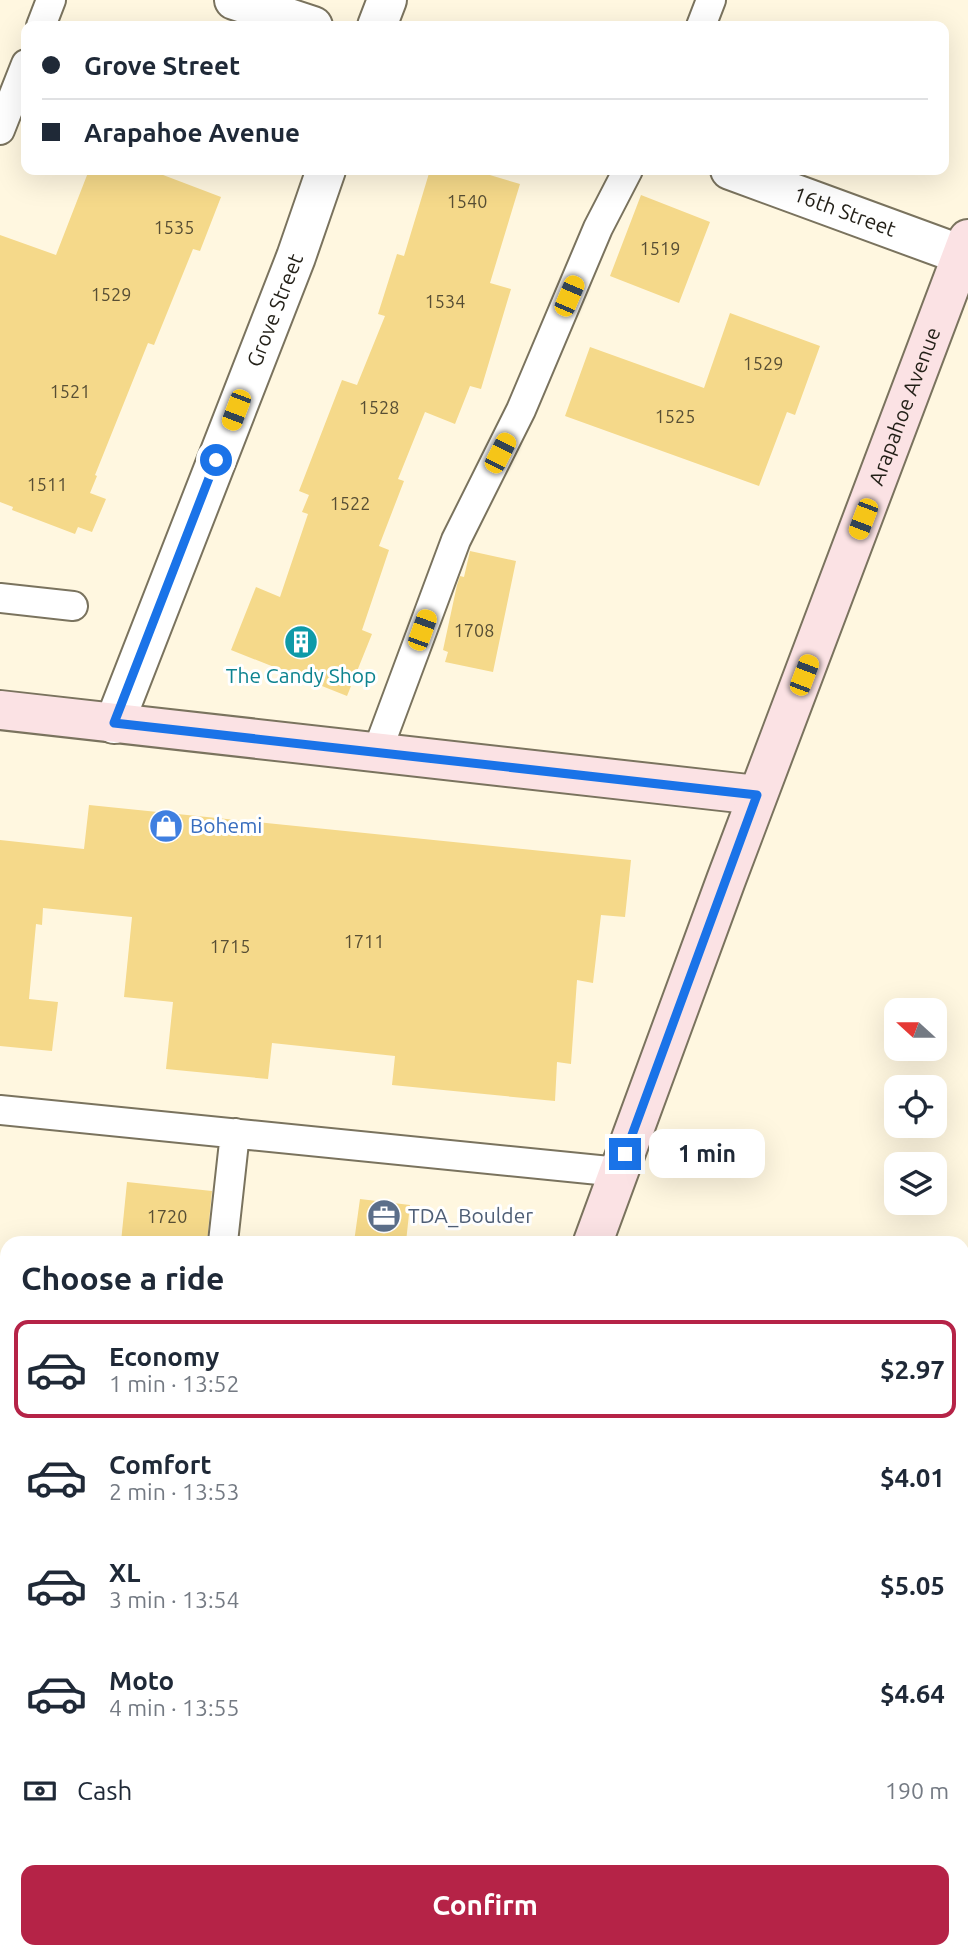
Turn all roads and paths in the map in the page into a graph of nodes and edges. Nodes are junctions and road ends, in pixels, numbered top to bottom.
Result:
1 (51, 0) edge
2 (234, 0) edge
3 (387, 0) edge
4 (711, 0) edge
5 (43, 21) edge
6 (298, 21) edge
7 (379, 21) edge
8 (703, 21) edge
9 (21, 77) edge
10 (0, 130) edge
11 (324, 175) edge
12 (625, 175) edge
13 (745, 175) edge
14 (965, 247) edge
15 (0, 598) edge
16 (73, 606) dead end
17 (0, 710) edge
18 (114, 723) junction
19 (377, 752) junction
20 (757, 795) junction
21 (0, 1110) edge
22 (235, 1133) junction
23 (619, 1172) junction
24 (224, 1236) edge
25 (595, 1236) edge

1 - 5 lane
2 - 6 street
3 - 7 street
4 - 8 lane
9 - 10 lane
11 - 18 street, Grove Street
12 - 19 lane
13 - 14 street, 16th Street
14 - 20 main road, Arapahoe Avenue
15 - 16 lane
17 - 18 main road
18 - 19 main road
19 - 20 main road
20 - 23 main road, Arapahoe Avenue
21 - 22 lane
22 - 23 lane
22 - 24 lane
23 - 25 main road, Arapahoe Avenue

